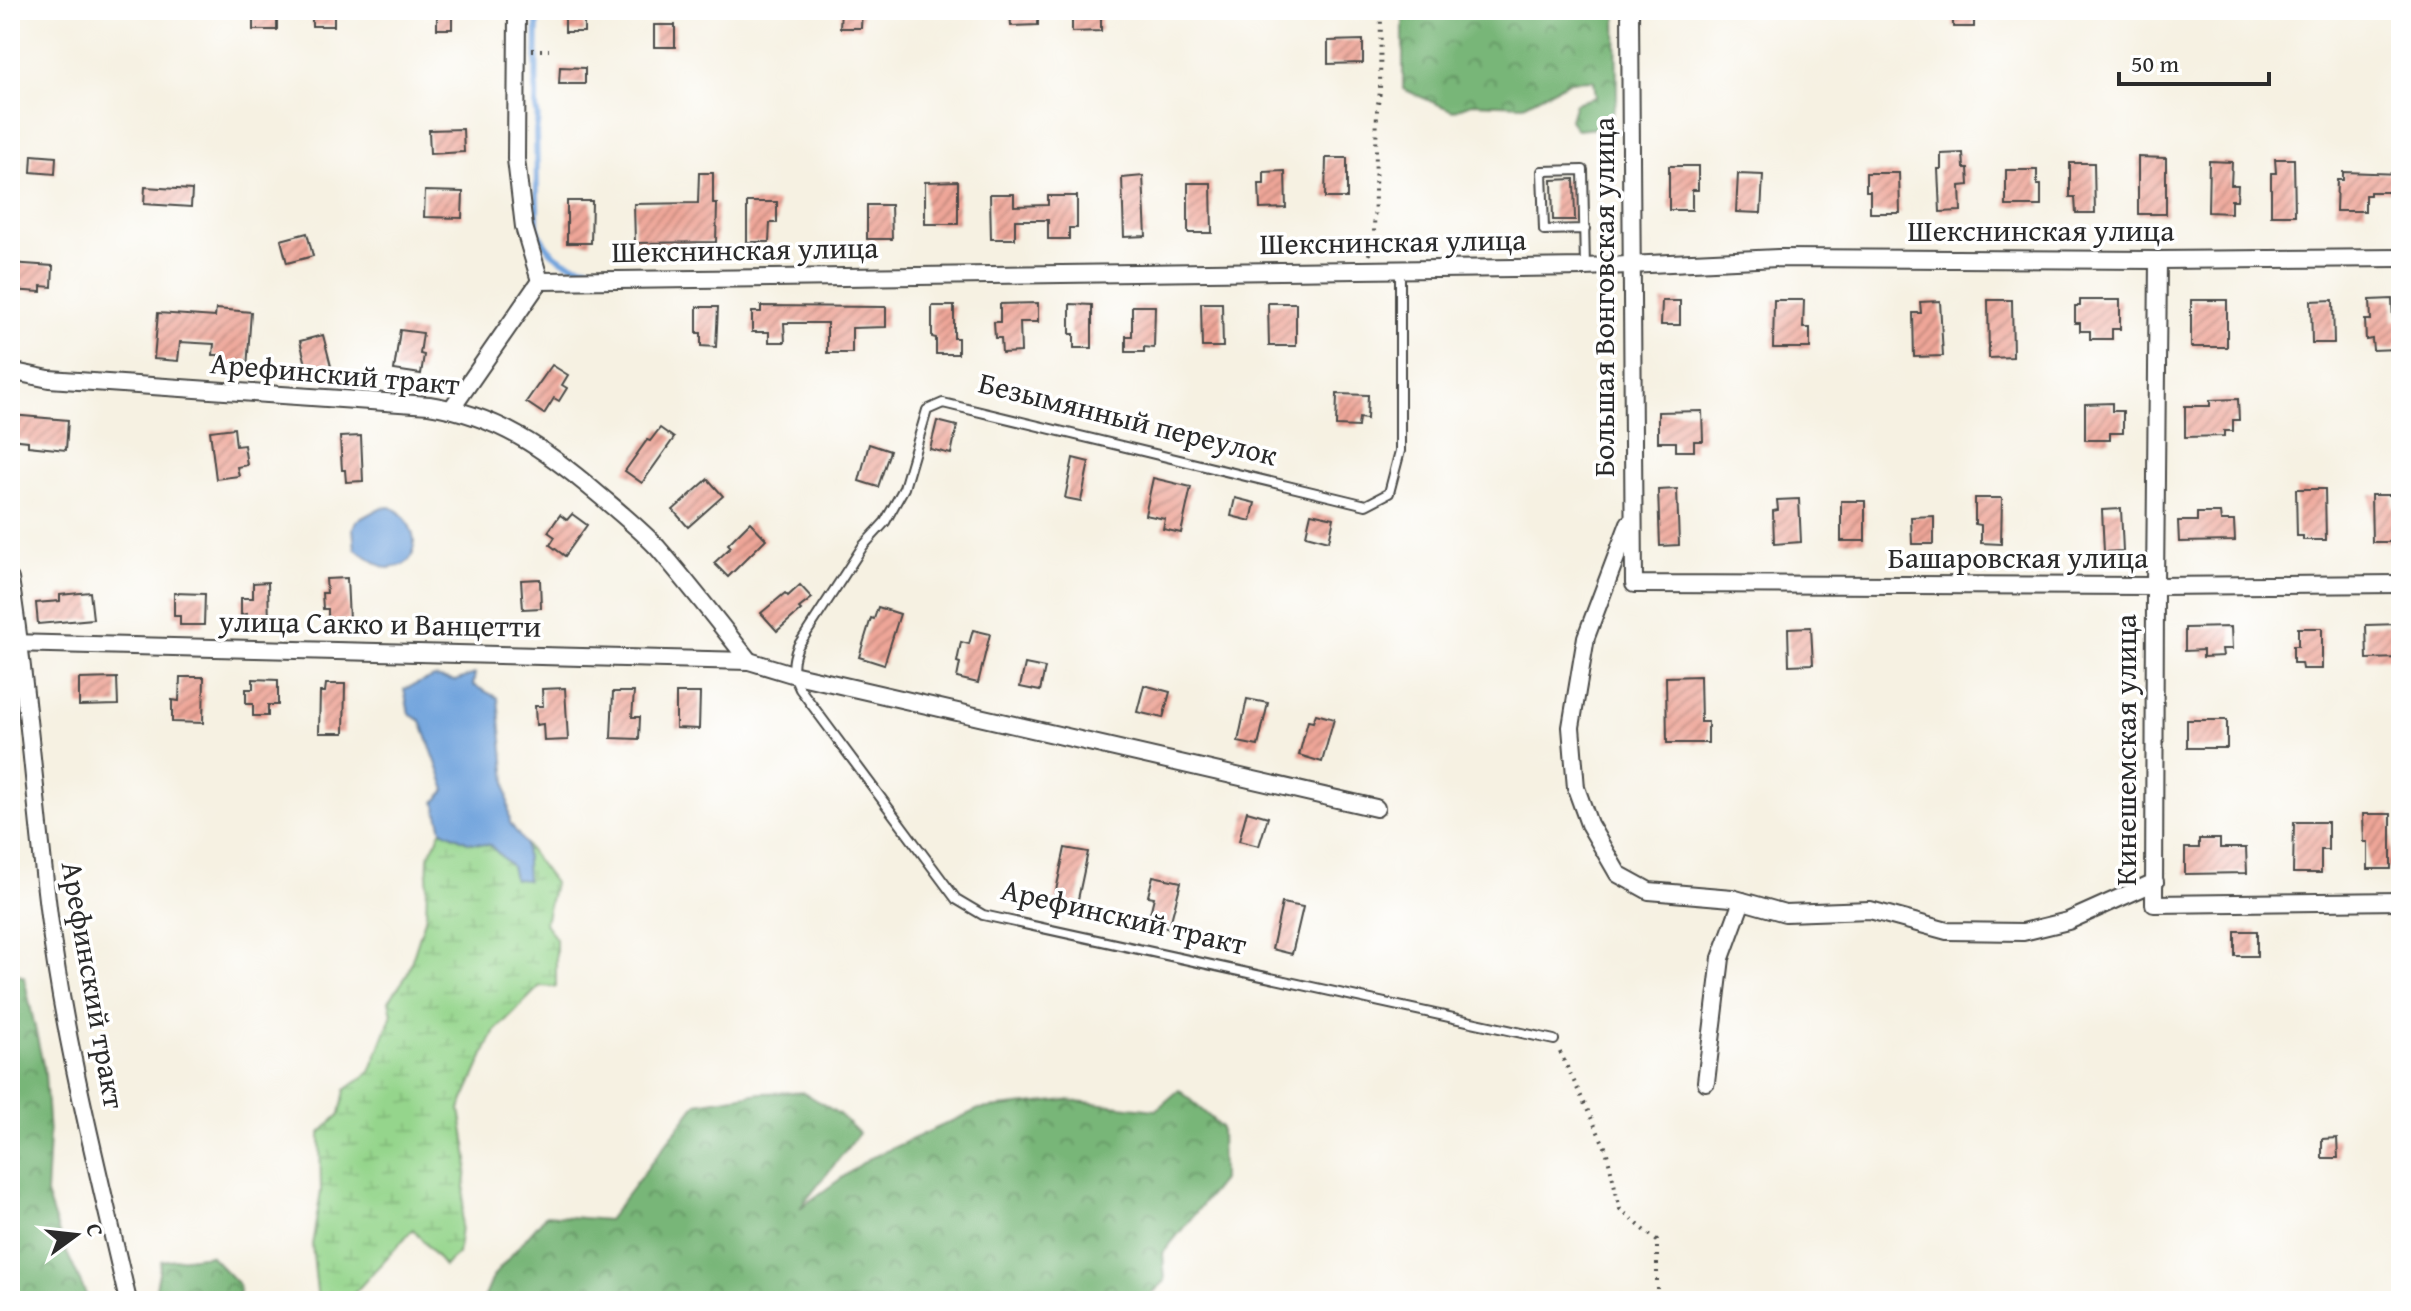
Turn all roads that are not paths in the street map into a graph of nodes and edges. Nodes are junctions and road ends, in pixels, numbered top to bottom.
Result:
1 (517, 10) edge
2 (1630, 10) edge
3 (1585, 229) junction
4 (2401, 258) edge
5 (2158, 260) junction
6 (1633, 264) junction
7 (1585, 267) junction
8 (1400, 270) junction
9 (540, 281) junction
10 (10, 371) edge
11 (452, 408) junction
12 (1634, 512) junction
13 (10, 579) edge
14 (1634, 584) joint
15 (2401, 584) edge
16 (2155, 586) junction
17 (15, 643) edge
18 (749, 661) junction
19 (792, 674) junction
20 (1376, 808) dead end
21 (2155, 882) junction
22 (1742, 901) junction
23 (2401, 901) edge
24 (1554, 1040) road end
25 (1706, 1082) dead end
26 (128, 1301) edge

1 - 9 street
2 - 6 street, Большая Вонговская улица
3 - 3 lane
3 - 7 lane
4 - 5 street, Шекснинская улица
5 - 6 street, Шекснинская улица
5 - 16 street, Кинешемская улица
6 - 7 street, Шекснинская улица
6 - 12 street, Большая Вонговская улица
7 - 8 street, Шекснинская улица
8 - 9 street, Шекснинская улица
8 - 19 lane, Безымянный переулок
9 - 11 street
10 - 11 street, Арефинский тракт
11 - 18 street, Арефинский тракт
12 - 14 street, Большая Вонговская улица
12 - 22 street
13 - 17 street, Арефинский тракт
14 - 16 street, Башаровская улица
15 - 16 street, Башаровская улица
16 - 21 street, Кинешемская улица
17 - 18 street, улица Сакко и Ванцетти
17 - 26 street, Арефинский тракт
18 - 19 street
19 - 20 street
19 - 24 lane, Арефинский тракт
21 - 22 street
21 - 23 street, Кинешемская улица
22 - 25 street

